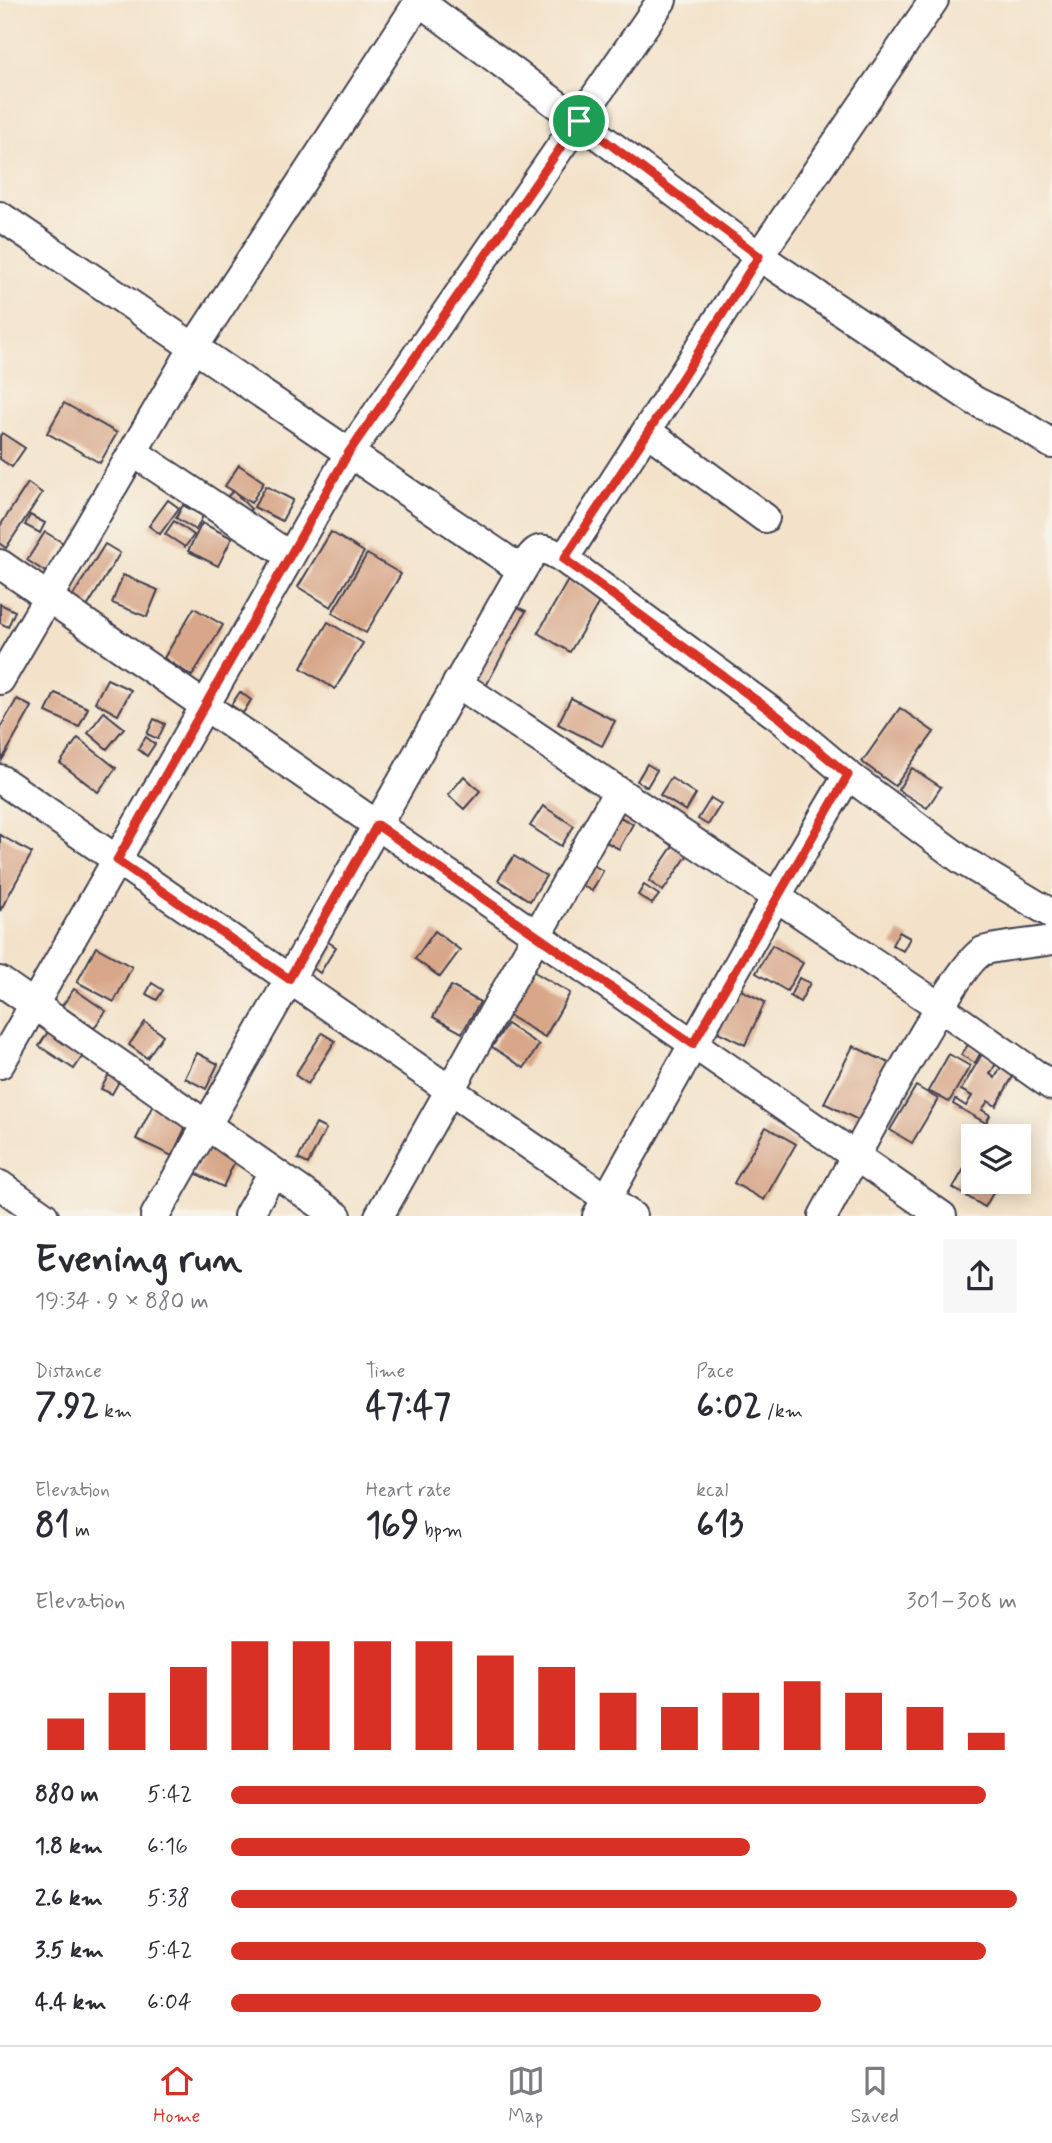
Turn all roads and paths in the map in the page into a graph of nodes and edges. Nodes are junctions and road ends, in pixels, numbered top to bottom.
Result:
1 (420, 0) edge
2 (662, 0) edge
3 (934, 0) edge
4 (579, 121) junction
5 (4, 228) edge
6 (759, 256) junction
7 (194, 347) junction
8 (648, 432) junction
9 (1052, 444) edge
10 (133, 452) junction
11 (349, 452) junction
12 (765, 518) dead end
13 (290, 556) junction
14 (564, 559) junction
15 (0, 565) edge
16 (522, 570) junction
17 (48, 598) junction
18 (0, 680) edge
19 (457, 683) junction
20 (205, 706) junction
21 (848, 775) junction
22 (0, 779) edge
23 (618, 791) junction
24 (377, 825) junction
25 (117, 860) junction
26 (776, 897) junction
27 (1052, 914) edge
28 (537, 936) junction
29 (1052, 940) edge
30 (289, 979) junction
31 (0, 981) edge
32 (34, 1005) junction
33 (940, 1007) junction
34 (693, 1044) junction
35 (0, 1065) edge
36 (1052, 1086) edge
37 (450, 1090) junction
38 (206, 1125) junction
39 (856, 1157) junction
40 (273, 1172) junction
41 (0, 1185) edge
42 (602, 1207) edge
43 (44, 1216) edge
44 (155, 1216) edge
45 (248, 1216) edge
46 (337, 1216) edge
47 (379, 1216) edge
48 (632, 1216) edge
49 (823, 1216) edge
50 (942, 1216) edge

1 - 4 street
1 - 7 street
2 - 4 street
3 - 6 street
4 - 6 street
4 - 11 street
5 - 7 street
6 - 8 street
6 - 9 street
7 - 10 street
7 - 11 street
8 - 12 street
8 - 14 street
10 - 13 street
10 - 17 street
11 - 13 street
11 - 16 street
13 - 20 street
14 - 16 street
14 - 21 street
15 - 17 street
16 - 19 street
17 - 18 street
17 - 20 street
19 - 23 street
19 - 24 street
20 - 24 street
20 - 25 street
21 - 26 street
21 - 27 street
22 - 25 street
23 - 26 street
23 - 28 street
24 - 28 street
24 - 30 street
25 - 30 street
25 - 32 street
26 - 33 street
26 - 34 street
28 - 34 street
28 - 37 street
29 - 33 street
30 - 37 street
30 - 38 street
31 - 32 street
32 - 35 street
32 - 38 street
33 - 36 street
33 - 39 street
34 - 39 street
34 - 42 street
37 - 42 street
37 - 47 street
38 - 40 street
38 - 44 street
39 - 49 street
39 - 50 street
40 - 45 street
40 - 46 street
41 - 43 street
42 - 48 street

